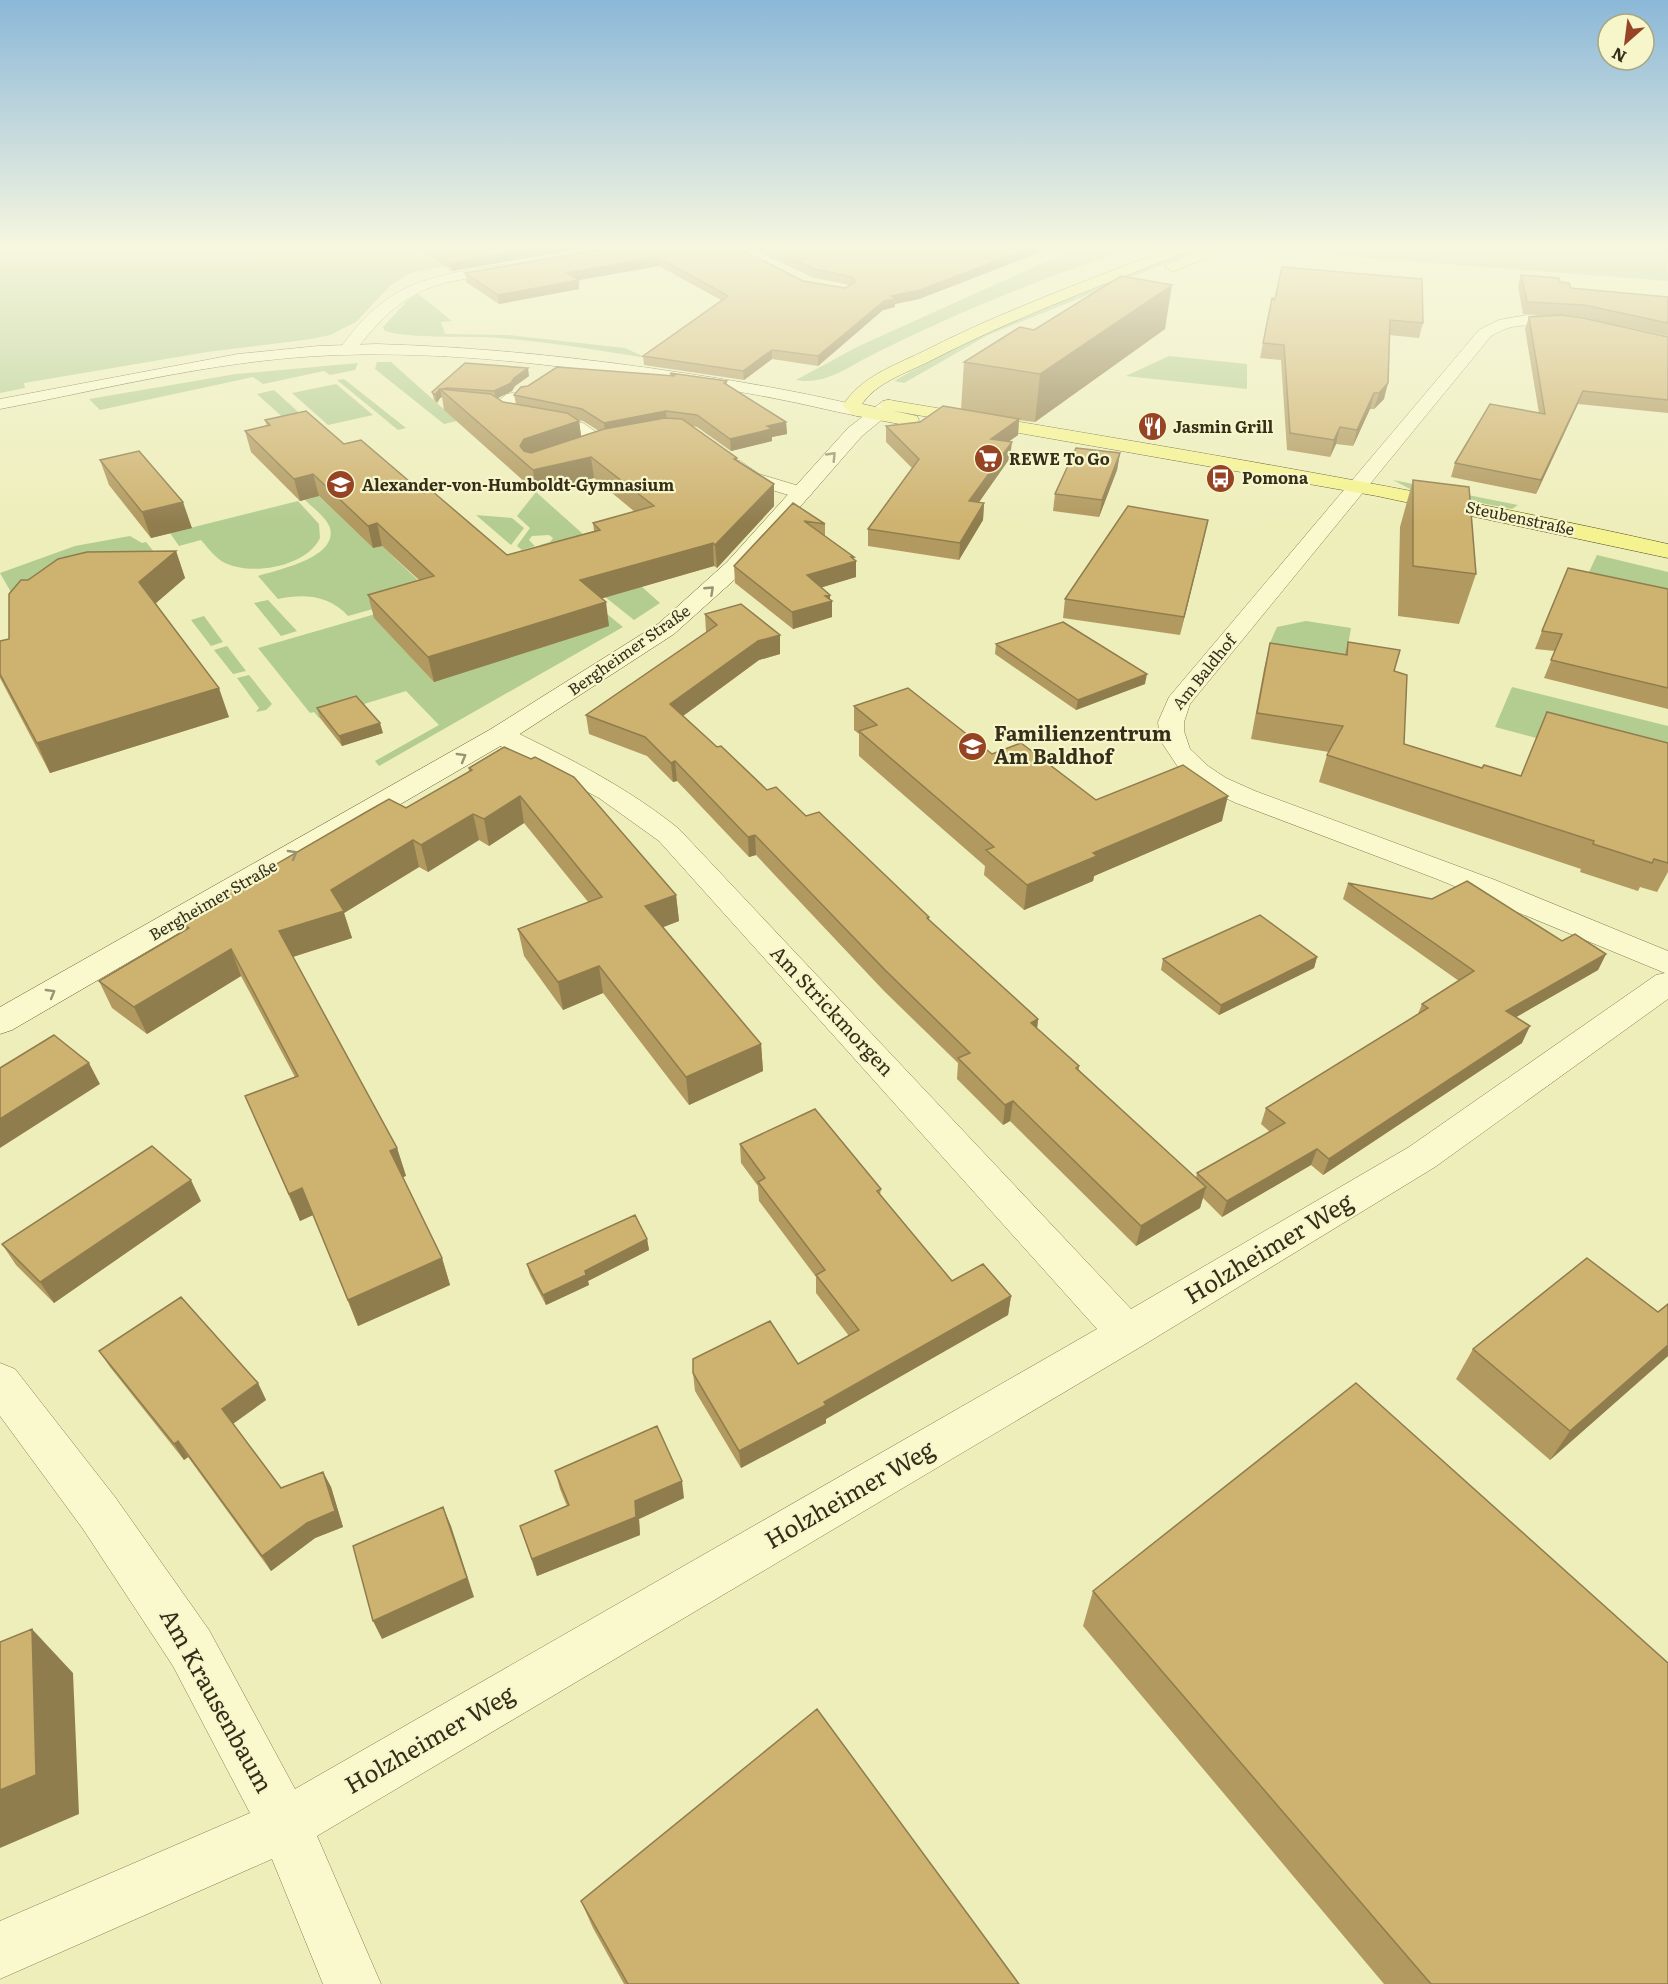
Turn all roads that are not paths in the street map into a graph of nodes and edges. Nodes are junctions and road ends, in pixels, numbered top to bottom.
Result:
1 (356, 339) edge
2 (963, 339) edge
3 (999, 339) edge
4 (1480, 339) edge
5 (347, 350) junction
6 (957, 359) dead end
7 (568, 361) junction
8 (544, 378) edge
9 (904, 393) dead end
10 (0, 404) edge
11 (478, 405) edge
12 (856, 405) junction
13 (883, 410) junction
14 (721, 456) edge
15 (562, 457) edge
16 (1358, 485) junction
17 (802, 493) junction
18 (1668, 551) edge
19 (500, 735) junction
20 (1668, 963) edge
21 (1668, 982) edge
22 (0, 1022) edge
23 (1127, 1333) junction
24 (0, 1382) edge
25 (285, 1825) junction
26 (0, 1950) edge
27 (352, 1984) edge

1 - 5 street
2 - 12 main road
3 - 6 main road
4 - 16 street, Am Baldhof
5 - 7 street
5 - 10 street
7 - 8 street
7 - 12 street
9 - 13 main road, Bergheimer Straße
11 - 15 street
12 - 13 main road, Steubenstraße
13 - 16 main road, Steubenstraße
17 -> 13 street, Bergheimer Straße
14 - 17 street
16 - 18 main road, Steubenstraße
16 - 20 street, Am Baldhof
19 -> 17 street, Bergheimer Straße
22 -> 19 street, Bergheimer Straße
19 - 23 street, Am Strickmorgen
21 - 23 street, Holzheimer Weg
23 - 25 street, Holzheimer Weg
24 - 25 street, Am Krausenbaum
25 - 26 street, Holzheimer Weg
25 - 27 street, Am Krausenbaum

